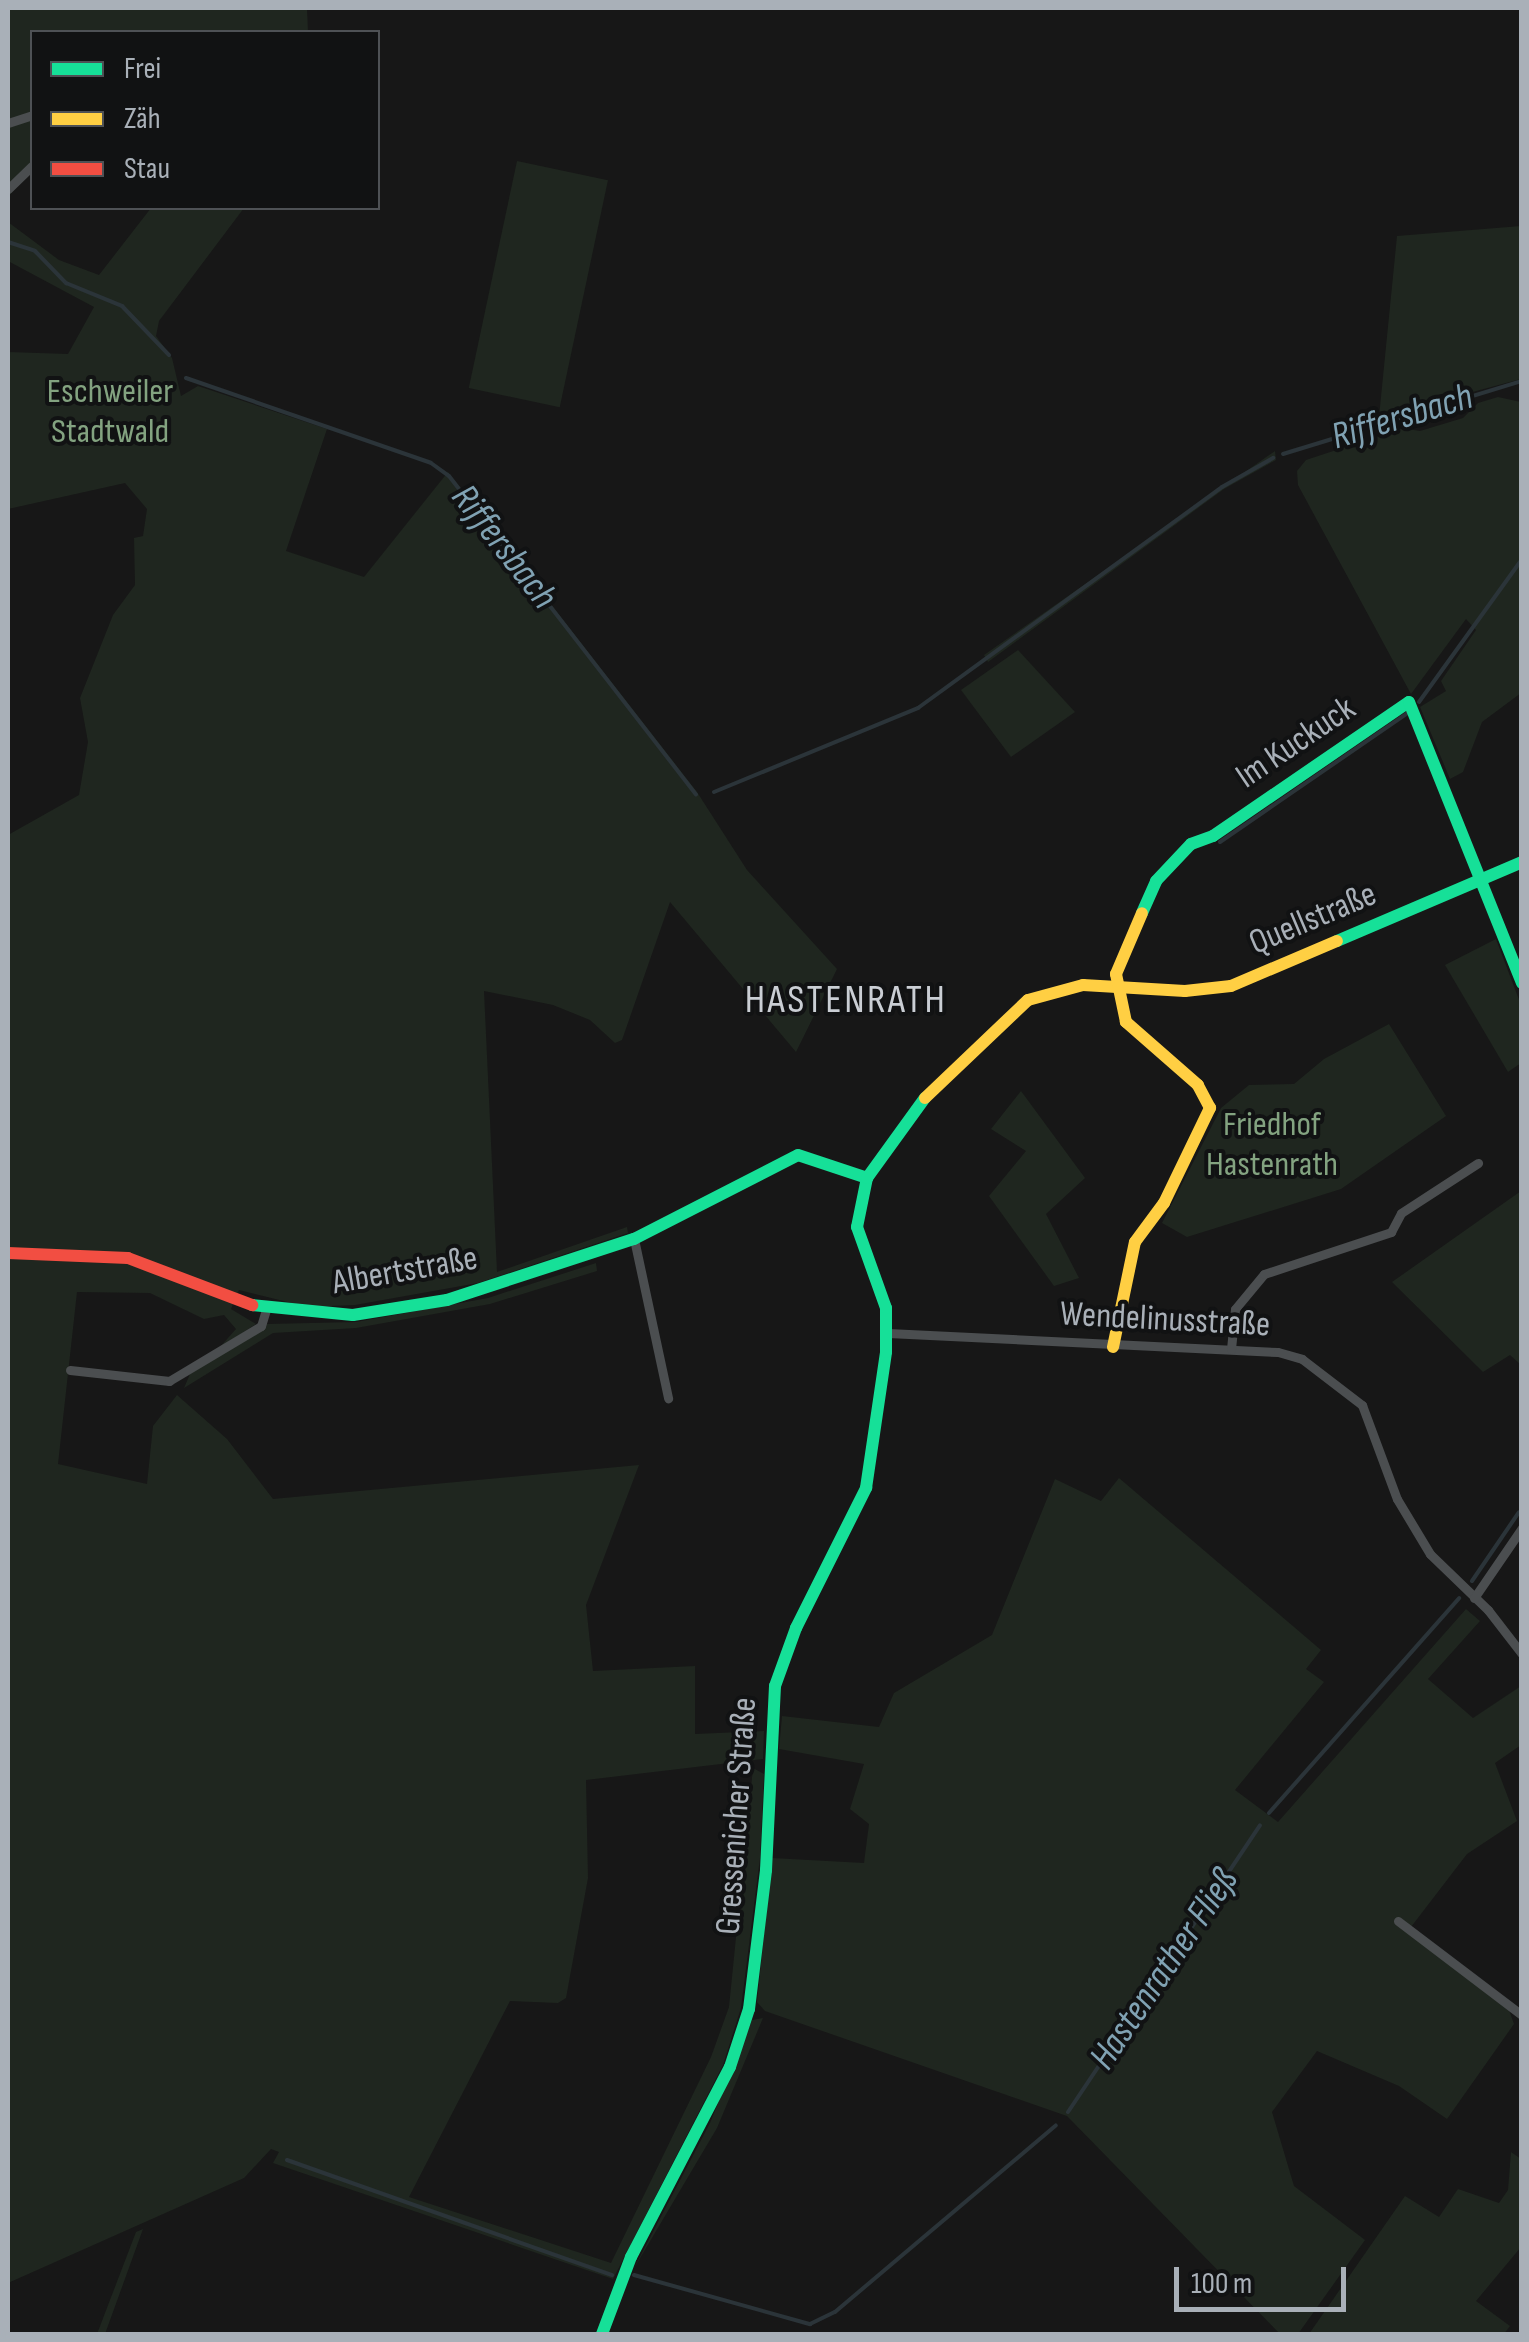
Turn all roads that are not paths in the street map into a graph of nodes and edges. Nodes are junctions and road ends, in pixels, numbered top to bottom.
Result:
1 (30, 168) edge
2 (8, 187) edge
3 (1522, 862) edge
4 (1484, 879) junction
5 (1522, 983) edge
6 (1118, 988) junction
7 (1478, 1163) dead end
8 (867, 1178) junction
9 (634, 1239) junction
10 (8, 1253) edge
11 (266, 1310) junction
12 (888, 1334) junction
13 (1113, 1346) junction
14 (1230, 1349) junction
15 (70, 1370) dead end
16 (668, 1398) dead end
17 (1522, 1528) edge
18 (1474, 1598) junction
19 (1522, 1654) edge
20 (1398, 1921) dead end
21 (1522, 2015) edge
22 (602, 2334) edge

1 - 2 street
3 - 4 main road, Quellstraße
4 - 5 main road
4 - 6 main road, Quellstraße
4 - 6 main road, Im Kuckuck
6 - 8 main road, Quellstraße
6 - 13 main road
7 - 14 street
8 - 9 main road, Albertstraße
8 - 12 main road, Gressenicher Straße
9 - 11 main road, Albertstraße
9 - 16 street
10 - 11 main road, Albertstraße
11 - 15 street
12 - 13 street, Wendelinusstraße
12 - 22 main road, Gressenicher Straße
13 - 14 street, Wendelinusstraße
14 - 18 street, Wendelinusstraße
17 - 18 street
18 - 19 street, Wendelinusstraße
20 - 21 street

